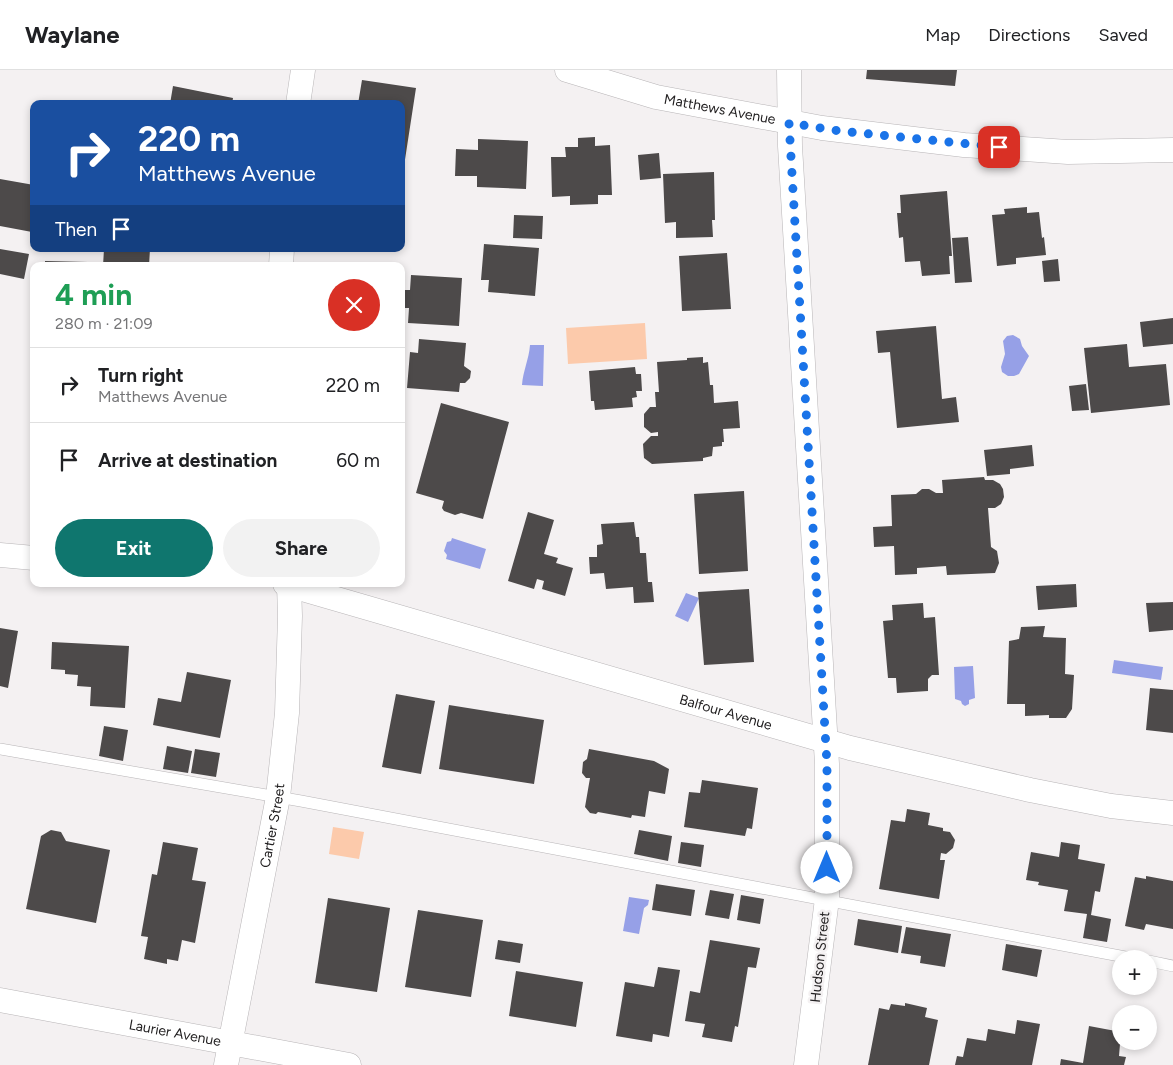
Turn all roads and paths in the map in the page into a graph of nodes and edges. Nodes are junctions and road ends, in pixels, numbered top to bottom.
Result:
1 (303, 70) edge
2 (567, 70) edge
3 (789, 70) edge
4 (299, 100) edge
5 (789, 123) junction
6 (1173, 150) edge
7 (0, 555) edge
8 (30, 558) edge
9 (287, 587) edge
10 (297, 587) edge
11 (826, 742) junction
12 (0, 749) edge
13 (278, 797) junction
14 (1173, 813) edge
15 (827, 899) junction
16 (1112, 954) edge
17 (1157, 963) edge
18 (1173, 966) edge
19 (0, 1000) edge
20 (229, 1054) edge
21 (349, 1065) edge
22 (806, 1065) edge

1 - 4 street
2 - 5 street, Matthews Avenue
3 - 5 street, Hudson Street
5 - 6 street, Matthews Avenue
5 - 11 street, Hudson Street
7 - 8 street
9 - 13 street, Cartier Street
10 - 11 street, Balfour Avenue
11 - 14 street, Balfour Avenue
11 - 15 street, Hudson Street
12 - 13 lane
13 - 15 lane
13 - 20 street, Cartier Street
15 - 16 lane
15 - 22 street, Hudson Street
17 - 18 lane
19 - 20 street, Laurier Avenue
20 - 21 street, Laurier Avenue

